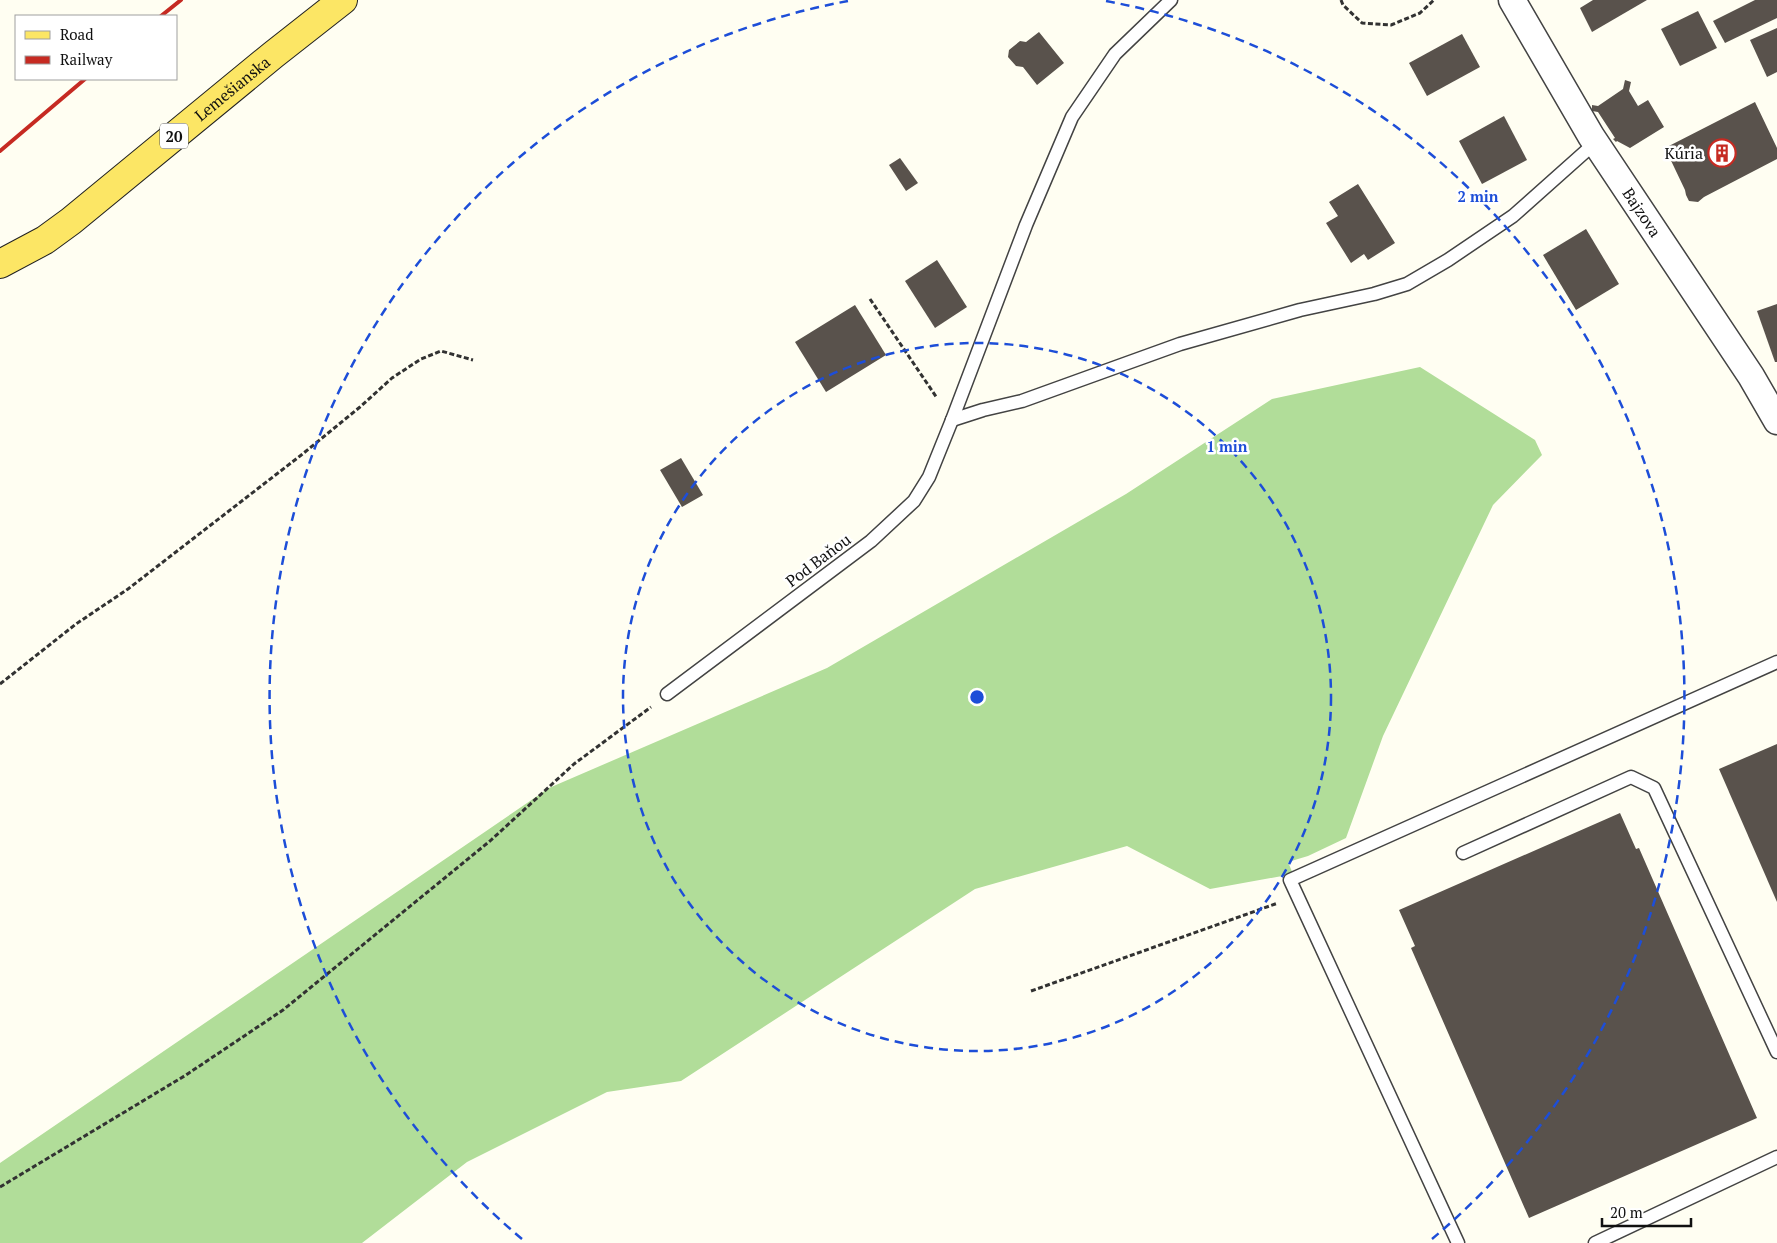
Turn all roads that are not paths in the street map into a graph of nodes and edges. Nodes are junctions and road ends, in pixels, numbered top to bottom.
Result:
1 (343, 0) edge
2 (1171, 0) edge
3 (1512, 0) edge
4 (1595, 143) junction
5 (0, 264) edge
6 (952, 420) junction
7 (1777, 421) edge
8 (1777, 662) edge
9 (667, 694) road end
10 (1463, 853) dead end
11 (1777, 1052) edge
12 (1777, 1157) edge
13 (1458, 1243) edge
14 (1595, 1243) edge

1 - 5 main road, Lemešianska / 20
2 - 6 lane, Pod Baňou
3 - 4 street, Bajzova
4 - 6 lane
4 - 7 street, Bajzova
6 - 9 lane, Pod Baňou
8 - 13 lane
10 - 11 lane
12 - 14 lane

